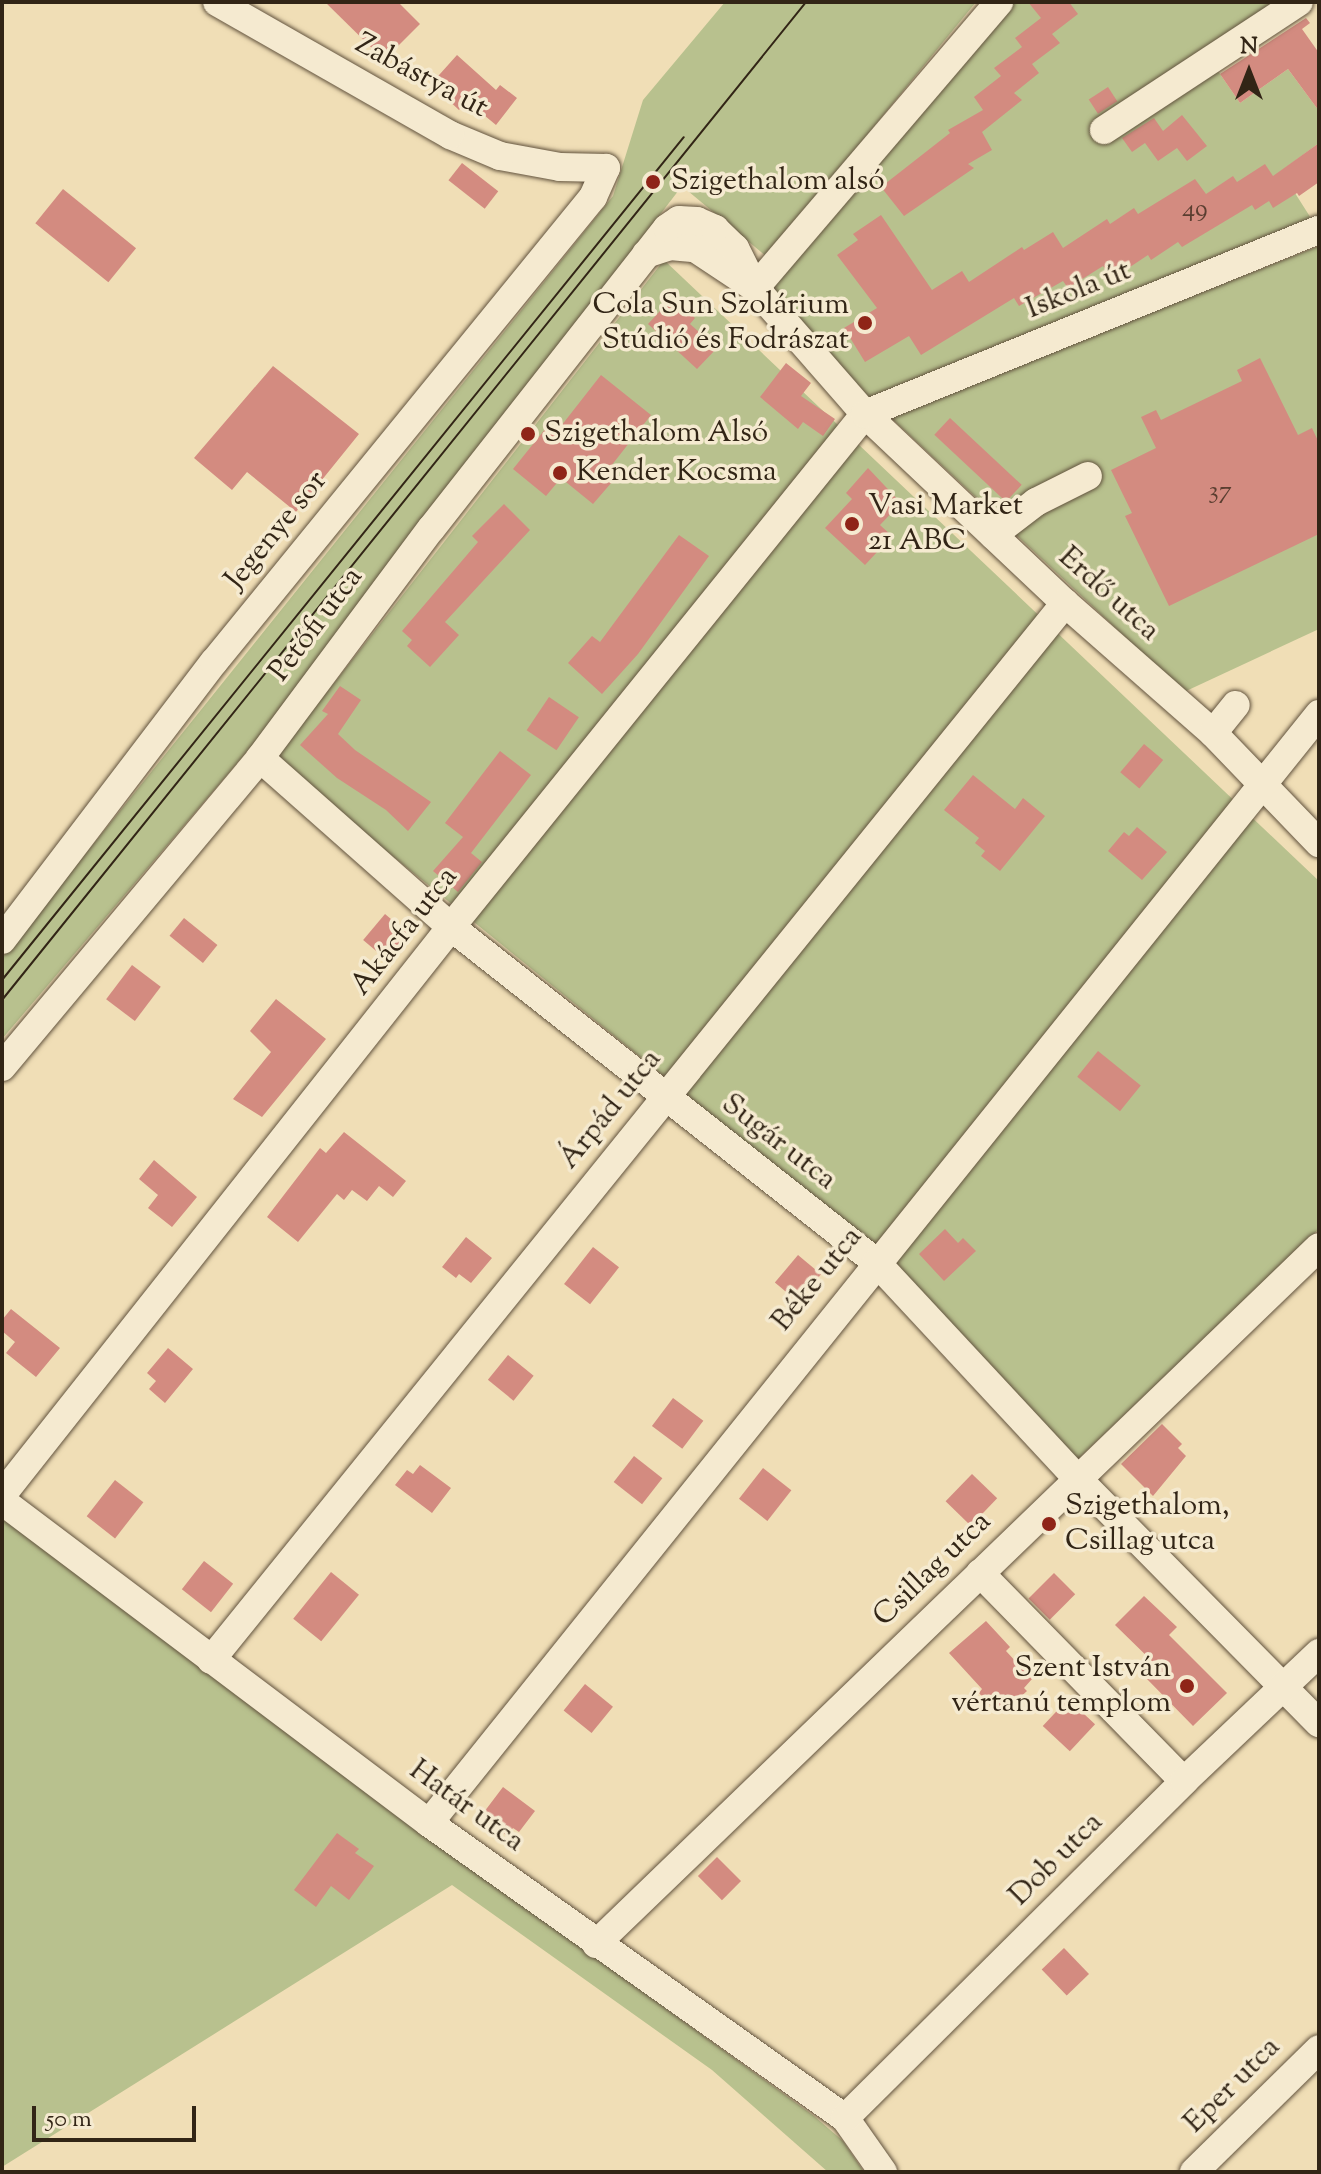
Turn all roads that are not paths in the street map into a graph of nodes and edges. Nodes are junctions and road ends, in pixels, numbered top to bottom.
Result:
1 (217, 2) edge
2 (999, 2) edge
3 (1299, 2) edge
4 (1104, 130) dead end
5 (606, 168) joint
6 (673, 224) joint
7 (1319, 230) edge
8 (646, 254) junction
9 (755, 288) junction
10 (865, 414) junction
11 (1088, 476) dead end
12 (993, 535) junction
13 (1065, 603) junction
14 (1236, 705) dead end
15 (1319, 714) edge
16 (1213, 733) junction
17 (260, 758) junction
18 (1263, 783) junction
19 (1319, 843) edge
20 (451, 927) junction
21 (2, 940) edge
22 (2, 1067) edge
23 (664, 1097) junction
24 (1319, 1247) edge
25 (876, 1262) junction
26 (1078, 1479) junction
27 (2, 1498) edge
28 (980, 1573) junction
29 (1319, 1653) edge
30 (211, 1660) junction
31 (1284, 1687) junction
32 (1319, 1723) edge
33 (1184, 1781) junction
34 (429, 1823) junction
35 (596, 1944) junction
36 (1319, 2049) edge
37 (845, 2118) junction
38 (883, 2172) edge
39 (1194, 2172) edge

1 - 5 street, Zabástya út
2 - 9 street
3 - 4 street
5 - 21 street, Jegenye sor
6 - 8 street, Petőfi utca
6 - 9 street, Erdő utca
7 - 10 street, Iskola út
8 - 9 street, Erdő utca
8 - 17 street, Petőfi utca
9 - 10 street, Erdő utca
10 - 12 street, Erdő utca
10 - 20 street, Akácfa utca
11 - 12 street
12 - 13 street, Erdő utca
13 - 16 street, Erdő utca
13 - 23 street, Árpád utca
14 - 16 street
15 - 18 street, Béke utca
16 - 18 street, Erdő utca
17 - 20 street, Sugár utca
17 - 22 street, Petőfi utca
18 - 19 street, Erdő utca
18 - 25 street, Béke utca
20 - 23 street, Sugár utca
20 - 27 street, Akácfa utca
23 - 25 street, Sugár utca
23 - 30 street, Árpád utca
24 - 26 street, Csillag utca
25 - 26 street, Sugár utca
25 - 34 street, Béke utca
26 - 28 street, Csillag utca
26 - 31 street, Sugár utca
27 - 30 street, Határ utca
28 - 33 street
28 - 35 street, Csillag utca
29 - 31 street, Dob utca
30 - 34 street, Határ utca
31 - 32 street, Sugár utca
31 - 33 street, Dob utca
33 - 37 street, Dob utca
34 - 35 street, Határ utca
35 - 37 street, Határ utca
36 - 39 street, Eper utca
37 - 38 street, Határ utca

